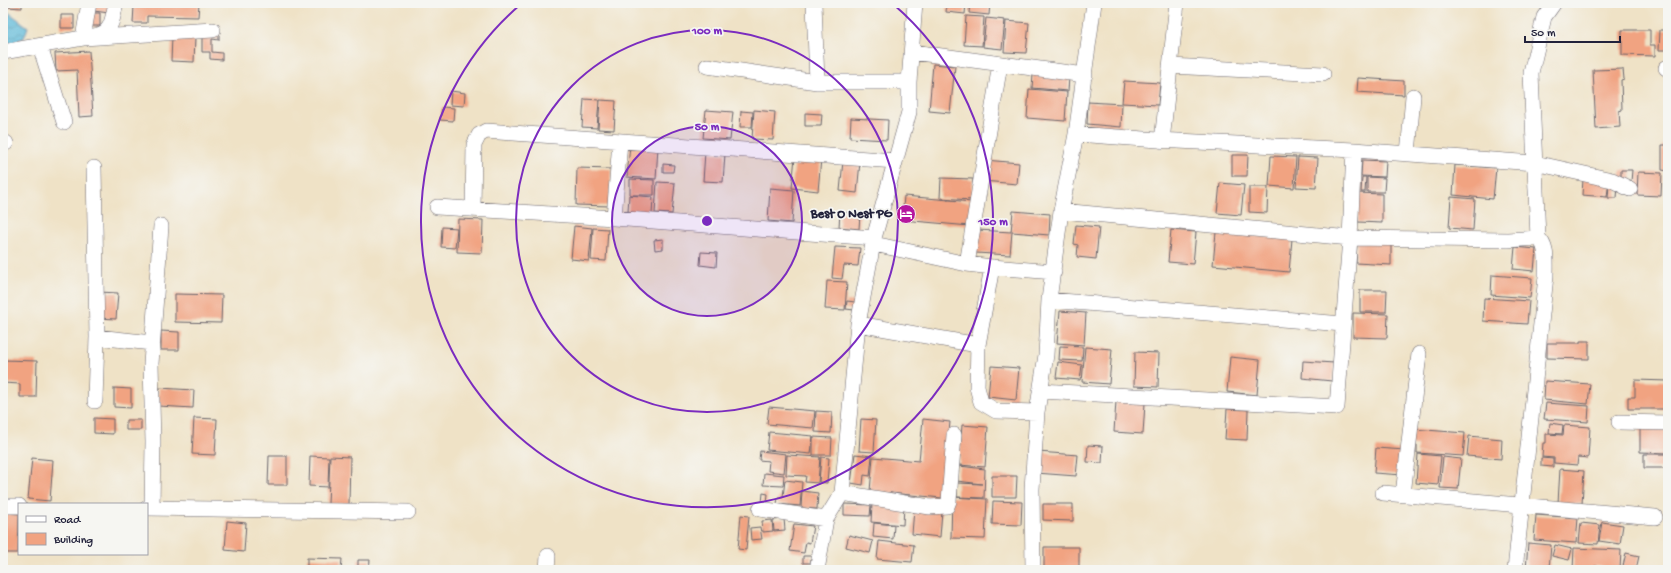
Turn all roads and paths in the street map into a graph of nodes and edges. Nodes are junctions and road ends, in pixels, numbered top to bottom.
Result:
1 (89, 3) edge
2 (116, 3) edge
3 (814, 3) edge
4 (915, 3) edge
5 (1094, 3) edge
6 (1177, 3) edge
7 (1554, 3) edge
8 (213, 30) dead end
9 (83, 38) junction
10 (40, 46) junction
11 (3, 52) edge
12 (912, 52) junction
13 (1000, 64) junction
14 (707, 66) dead end
15 (1170, 66) junction
16 (1323, 74) dead end
17 (1085, 75) junction
18 (817, 82) junction
19 (909, 82) junction
20 (1413, 96) dead end
21 (64, 122) dead end
22 (1076, 134) junction
23 (620, 141) junction
24 (1162, 141) junction
25 (1354, 150) junction
26 (1408, 154) junction
27 (895, 161) junction
28 (1535, 163) junction
29 (94, 168) dead end
30 (1630, 189) dead end
31 (436, 207) dead end
32 (473, 209) junction
33 (1061, 211) junction
34 (614, 218) junction
35 (161, 226) dead end
36 (1350, 238) junction
37 (1538, 238) junction
38 (874, 241) junction
39 (967, 264) junction
40 (992, 268) junction
41 (1054, 272) junction
42 (1049, 300) junction
43 (858, 324) junction
44 (1343, 324) junction
45 (96, 337) junction
46 (152, 343) junction
47 (978, 345) junction
48 (1419, 354) dead end
49 (1040, 391) junction
50 (95, 401) dead end
51 (1037, 412) junction
52 (1619, 422) dead end
53 (1668, 423) edge
54 (954, 435) dead end
55 (842, 493) junction
56 (1382, 493) dead end
57 (1403, 495) junction
58 (1522, 505) junction
59 (3, 506) edge
60 (18, 506) edge
61 (149, 508) edge
62 (760, 509) dead end
63 (408, 512) dead end
64 (1655, 517) dead end
65 (826, 519) junction
66 (817, 570) edge
67 (1033, 570) edge
68 (1515, 570) edge

1 - 9 street
2 - 9 street
3 - 18 street
4 - 12 street
5 - 17 street
6 - 15 street
7 - 28 street
8 - 9 street
9 - 10 street
10 - 11 street
10 - 21 street
12 - 13 street
12 - 19 street
13 - 17 street
13 - 39 street
14 - 18 street
15 - 16 street
15 - 24 street
17 - 22 street
18 - 19 street
19 - 27 street
20 - 26 street
22 - 24 street
22 - 33 street
23 - 27 street
23 - 32 street
23 - 34 street
24 - 25 street
25 - 26 street
25 - 36 street
26 - 28 street
27 - 38 street
28 - 30 street
28 - 37 street
29 - 45 street
31 - 32 street
32 - 34 street
33 - 36 street
33 - 41 street
34 - 38 street
35 - 46 street
36 - 37 street
36 - 44 street
37 - 58 street
38 - 39 street
38 - 43 street
39 - 40 street
40 - 41 street
40 - 47 street
41 - 42 street
42 - 44 street
42 - 49 street
43 - 47 street
43 - 55 street
44 - 49 street
45 - 46 street
45 - 50 street
46 - 61 street
47 - 51 street
48 - 57 street
49 - 51 street
51 - 67 street
52 - 53 street
54 - 55 street
55 - 65 street
56 - 57 street
57 - 58 street
58 - 64 street
58 - 68 street
59 - 60 street
61 - 63 street
62 - 65 street
65 - 66 street

